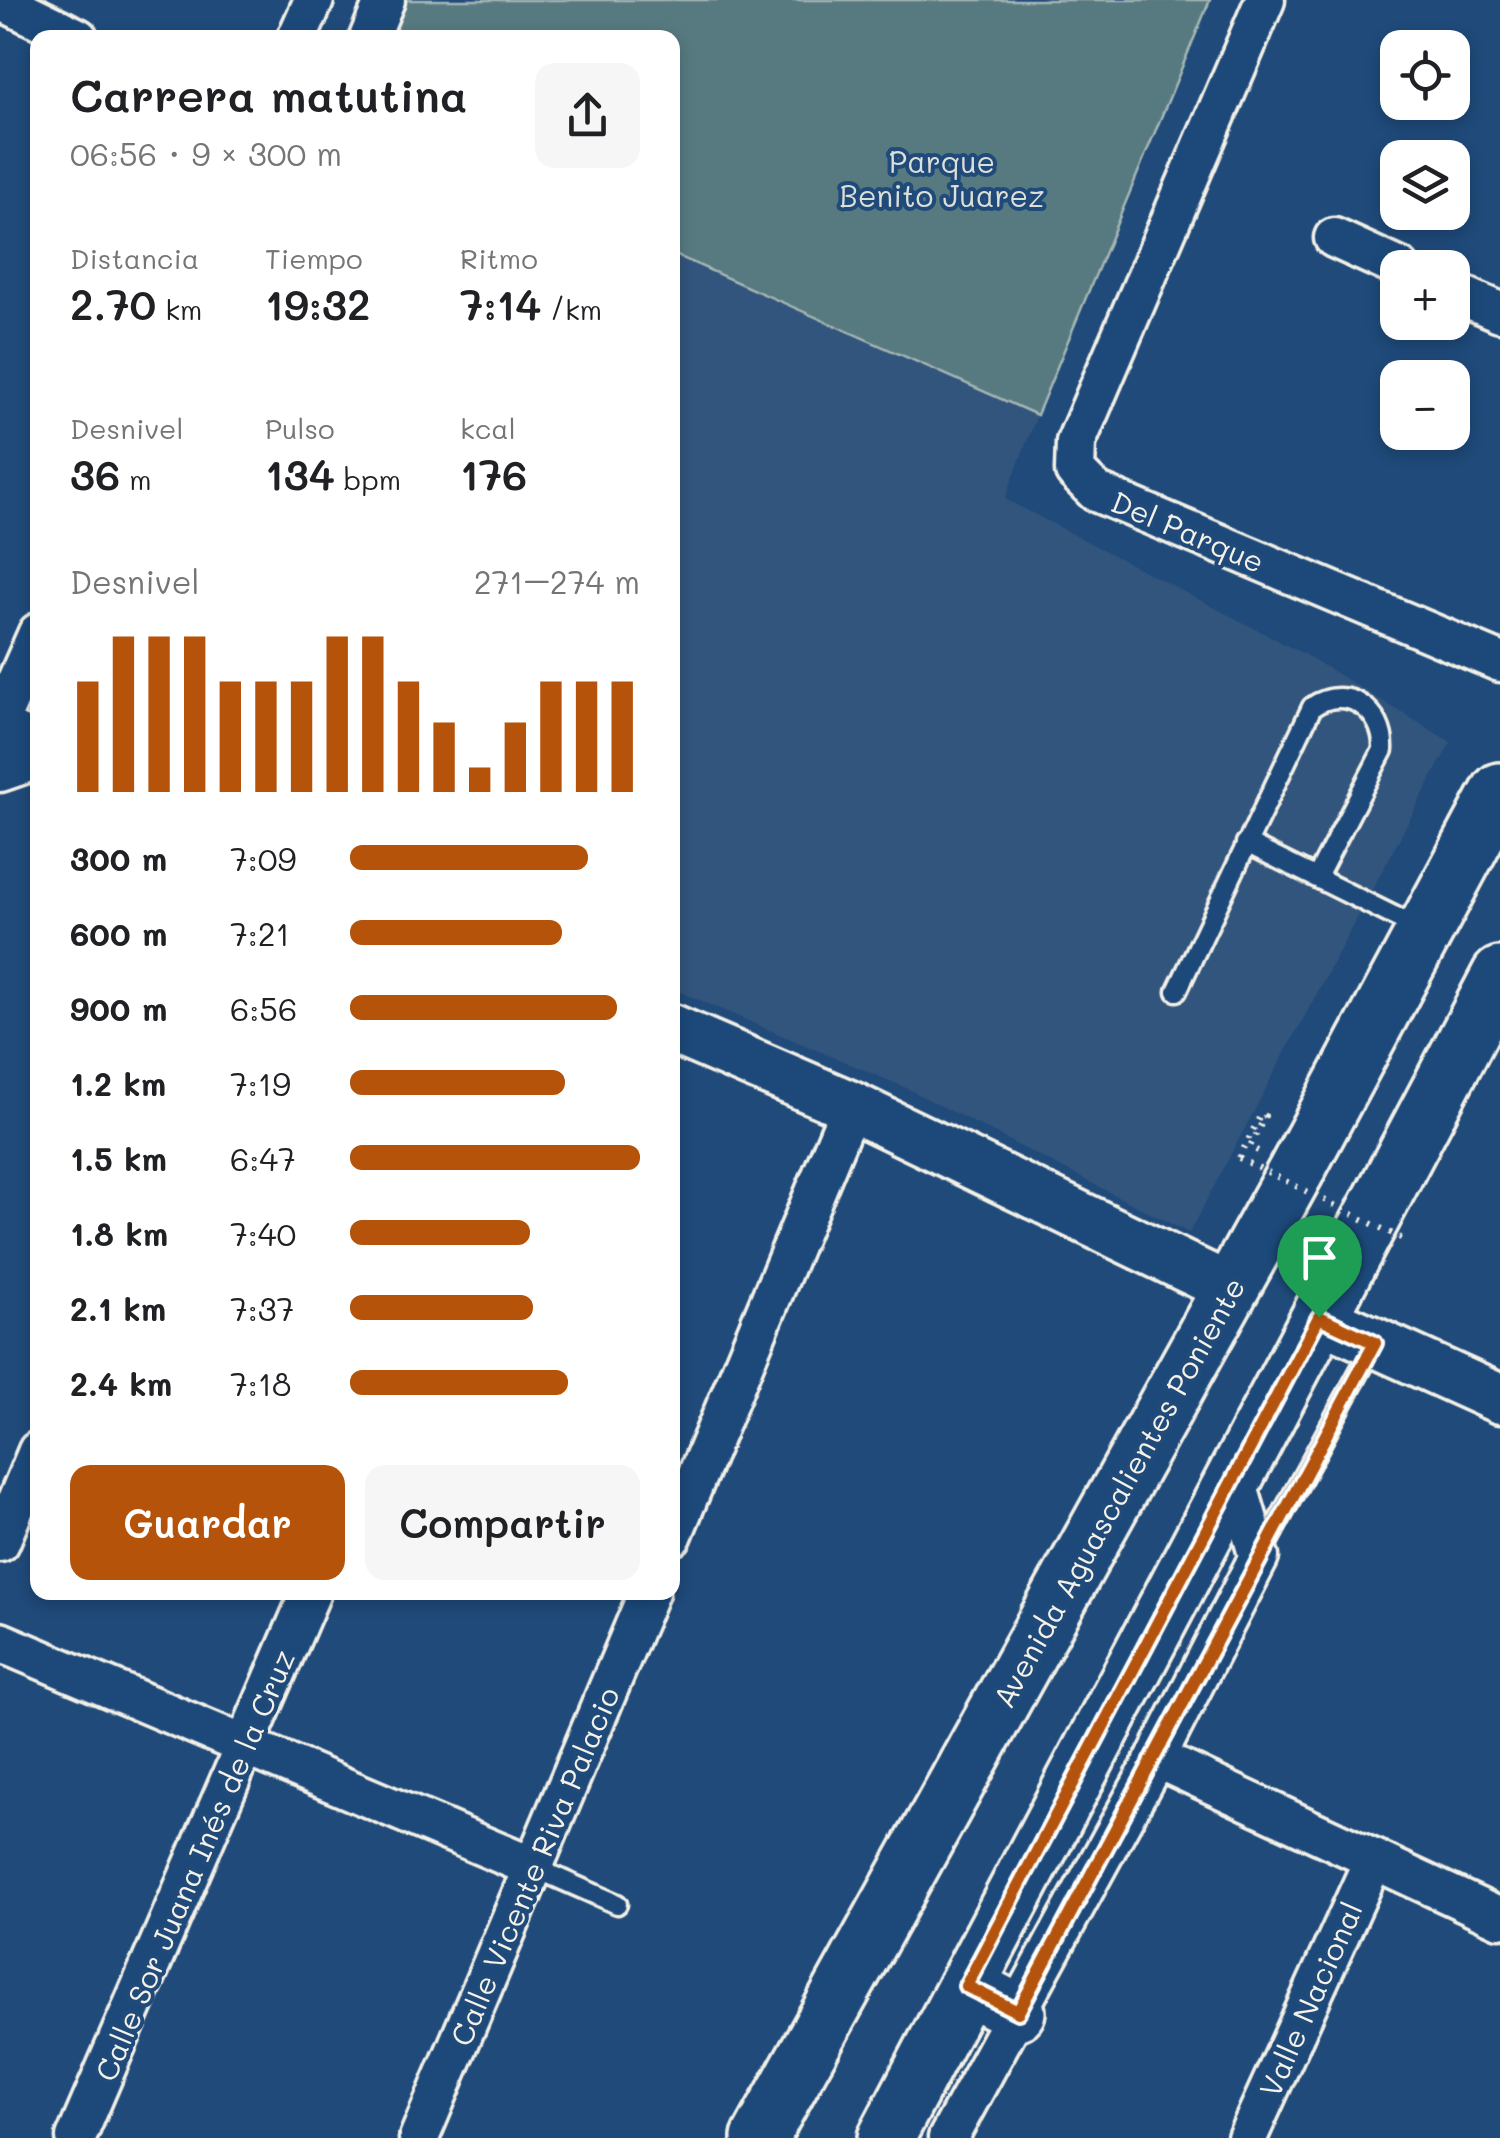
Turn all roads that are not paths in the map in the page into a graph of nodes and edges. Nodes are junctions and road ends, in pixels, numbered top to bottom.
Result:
1 (0, 0) edge
2 (314, 0) edge
3 (385, 0) edge
4 (1265, 0) edge
5 (62, 30) edge
6 (301, 30) edge
7 (372, 30) edge
8 (1334, 238) dead end
9 (1380, 259) edge
10 (1470, 299) edge
11 (1500, 312) edge
12 (30, 651) edge
13 (1500, 662) edge
14 (0, 719) edge
15 (0, 732) edge
16 (30, 745) edge
17 (30, 763) edge
18 (0, 772) edge
19 (1500, 791) edge
20 (1246, 844) junction
21 (1317, 877) junction
22 (1424, 932) junction
23 (1177, 991) dead end
24 (1494, 1000) edge
25 (680, 1032) edge
26 (850, 1106) junction
27 (1231, 1289) junction
28 (1319, 1317) junction
29 (1375, 1343) junction
30 (1500, 1399) edge
31 (30, 1470) edge
32 (1235, 1477) junction
33 (680, 1517) edge
34 (0, 1542) edge
35 (1260, 1557) junction
36 (308, 1600) edge
37 (646, 1600) edge
38 (0, 1642) edge
39 (248, 1744) junction
40 (1156, 1758) junction
41 (1374, 1859) junction
42 (535, 1868) junction
43 (618, 1904) dead end
44 (1500, 1918) edge
45 (966, 1986) junction
46 (1018, 2012) junction
47 (76, 2138) edge
48 (418, 2138) edge
49 (760, 2138) edge
50 (886, 2138) edge
51 (948, 2138) edge
52 (1247, 2138) edge

1 - 5 street
2 - 6 street
3 - 7 street
4 - 13 street, Del Parque
8 - 9 street
10 - 11 street
12 - 14 street
15 - 16 street
17 - 18 street
19 - 22 main road, Avenida Aguascalientes Poniente
20 - 21 lane
20 - 21 lane
20 - 23 lane
21 - 22 lane
22 - 27 main road, Avenida Aguascalientes Poniente
24 - 28 main road
25 - 26 street
26 - 27 street
26 - 33 street
27 - 49 main road, Avenida Aguascalientes Poniente
28 - 29 street
28 - 32 main road
29 - 30 street
29 - 35 lane
31 - 34 street
32 - 35 street
32 - 45 main road
35 - 40 street
36 - 39 street, Calle Sor Juana Inés de la Cruz
37 - 42 street, Calle Vicente Riva Palacio
38 - 39 street
39 - 42 street
39 - 47 street, Calle Sor Juana Inés de la Cruz
40 - 41 street
40 - 46 street
41 - 44 street
41 - 52 street, Valle Nacional
42 - 43 lane
42 - 48 street, Calle Vicente Riva Palacio
45 - 46 main road
45 - 50 main road
46 - 51 street

